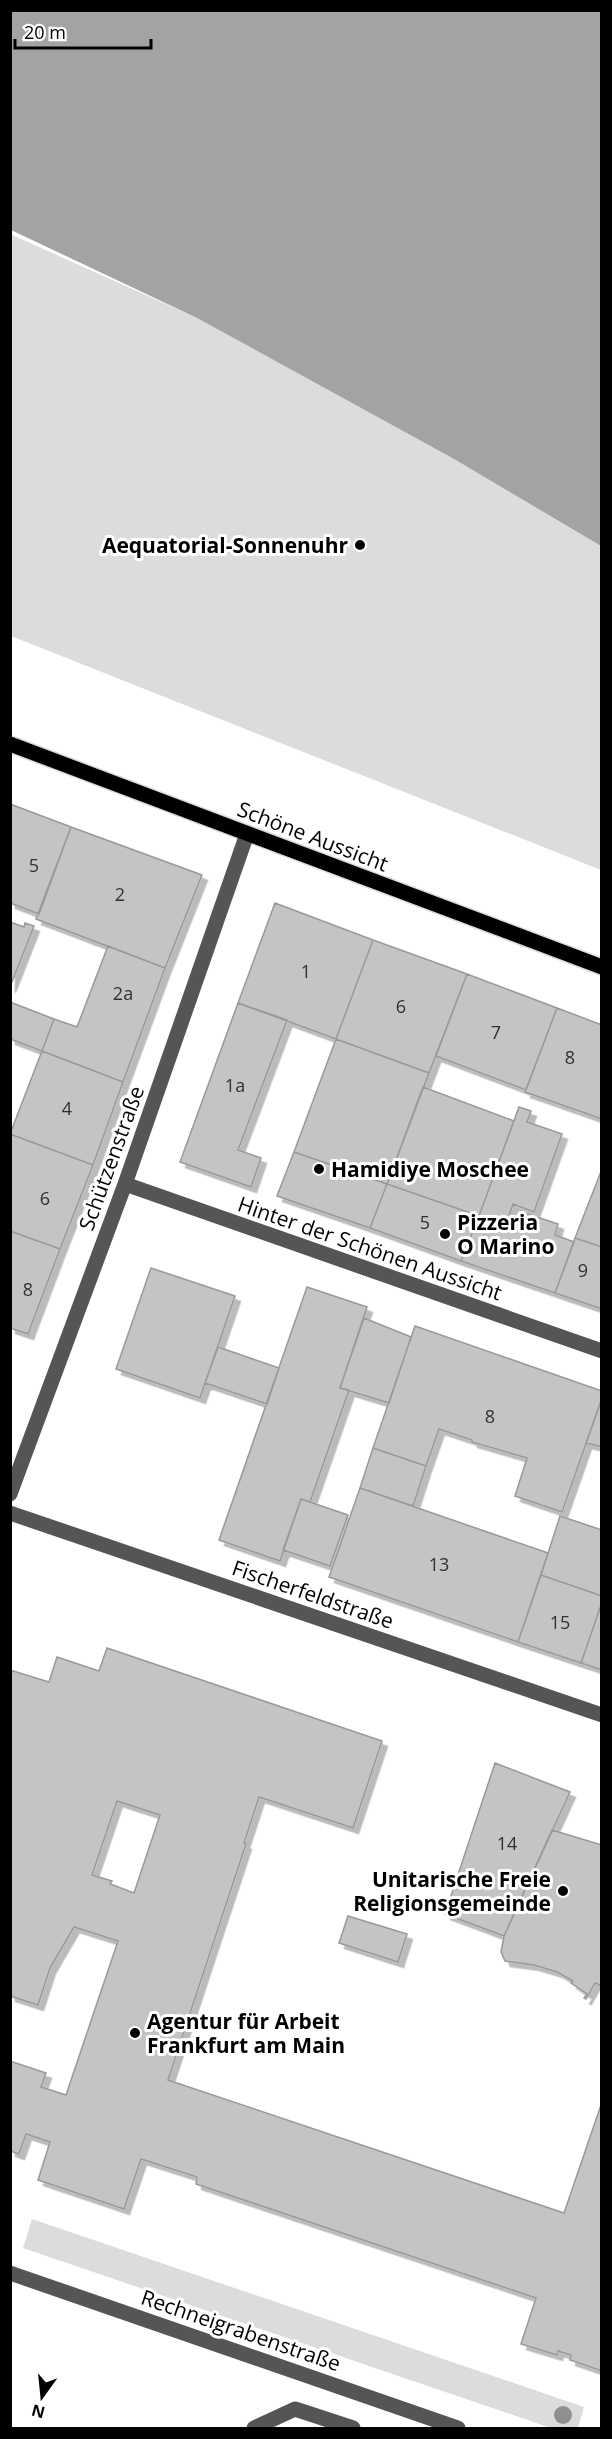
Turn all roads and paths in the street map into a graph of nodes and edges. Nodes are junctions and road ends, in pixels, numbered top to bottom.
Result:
1 (10, 744) edge
2 (248, 834) junction
3 (602, 967) edge
4 (125, 1184) junction
5 (602, 1351) edge
6 (10, 1494) edge
7 (10, 1512) edge
8 (602, 1715) edge
9 (10, 2273) edge
10 (254, 2428) edge
11 (353, 2428) edge
12 (458, 2428) edge

1 - 2 main road, Schöne Aussicht
2 - 3 main road, Schöne Aussicht
2 - 4 street, Schützenstraße
4 - 5 street, Hinter der Schönen Aussicht
4 - 6 street, Schützenstraße
7 - 8 street, Fischerfeldstraße
9 - 12 street, Rechneigrabenstraße
10 - 11 street

